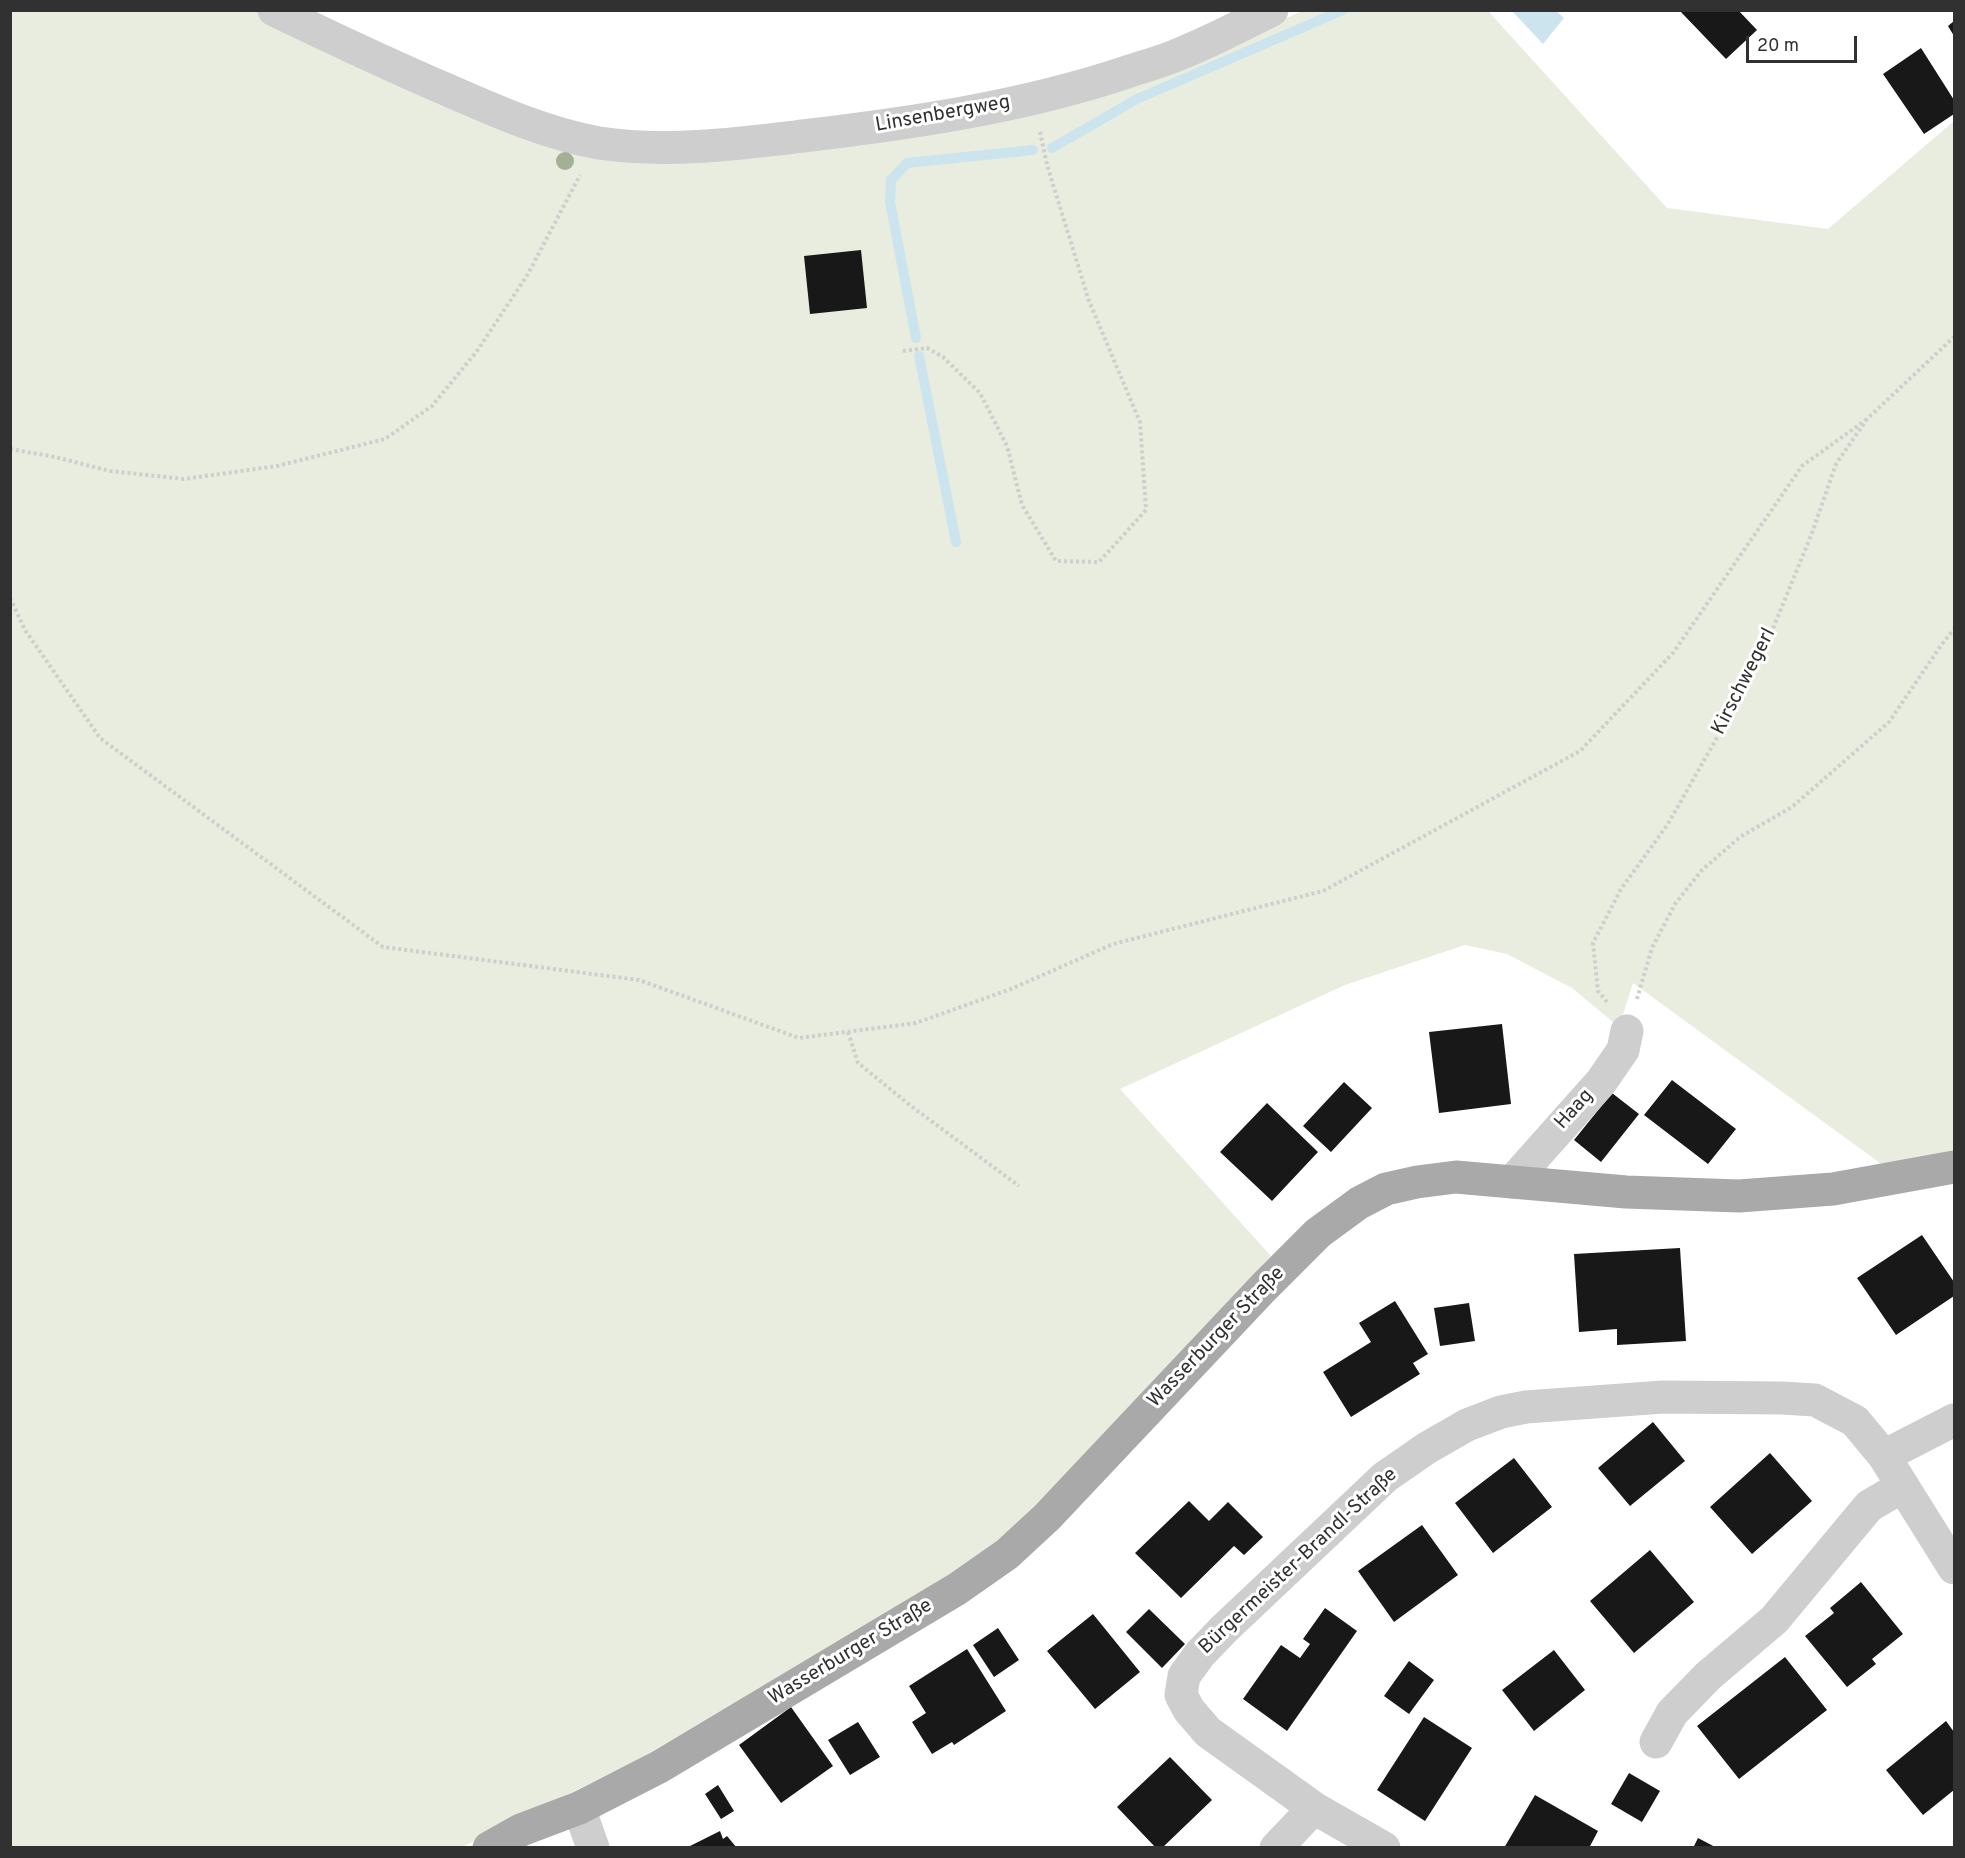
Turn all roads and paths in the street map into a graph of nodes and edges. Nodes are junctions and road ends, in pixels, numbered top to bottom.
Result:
1 (274, 10) edge
2 (1272, 10) edge
3 (1033, 99) junction
4 (598, 142) junction
5 (1954, 337) edge
6 (903, 351) dead end
7 (1867, 419) junction
8 (10, 449) edge
9 (10, 598) edge
10 (1954, 629) edge
11 (1608, 1004) dead end
12 (848, 1032) junction
13 (1627, 1032) joint
14 (1954, 1167) edge
15 (1512, 1182) junction
16 (1019, 1186) dead end
17 (1954, 1420) edge
18 (1884, 1456) junction
19 (1903, 1486) junction
20 (1954, 1568) edge
21 (1656, 1742) dead end
22 (579, 1808) junction
23 (1314, 1808) junction
24 (489, 1848) edge
25 (593, 1848) edge
26 (1276, 1848) edge
27 (1384, 1848) edge

1 - 4 street, Linsenbergweg
2 - 3 street, Linsenbergweg
3 - 4 street, Linsenbergweg
3 - 6 path
4 - 8 path
5 - 7 path, Kirschwegerl
7 - 11 path, Kirschwegerl
7 - 12 path
9 - 12 path
10 - 13 path
12 - 16 path
13 - 15 street, Haag
14 - 15 main road, Wasserburger Straße
15 - 22 main road, Wasserburger Straße
17 - 18 street
18 - 19 street, Bürgermeister-Brandl-Straße
18 - 23 street, Bürgermeister-Brandl-Straße
19 - 20 street, Bürgermeister-Brandl-Straße
19 - 21 street
22 - 24 main road, Wasserburger Straße
22 - 25 street
23 - 26 street
23 - 27 street

